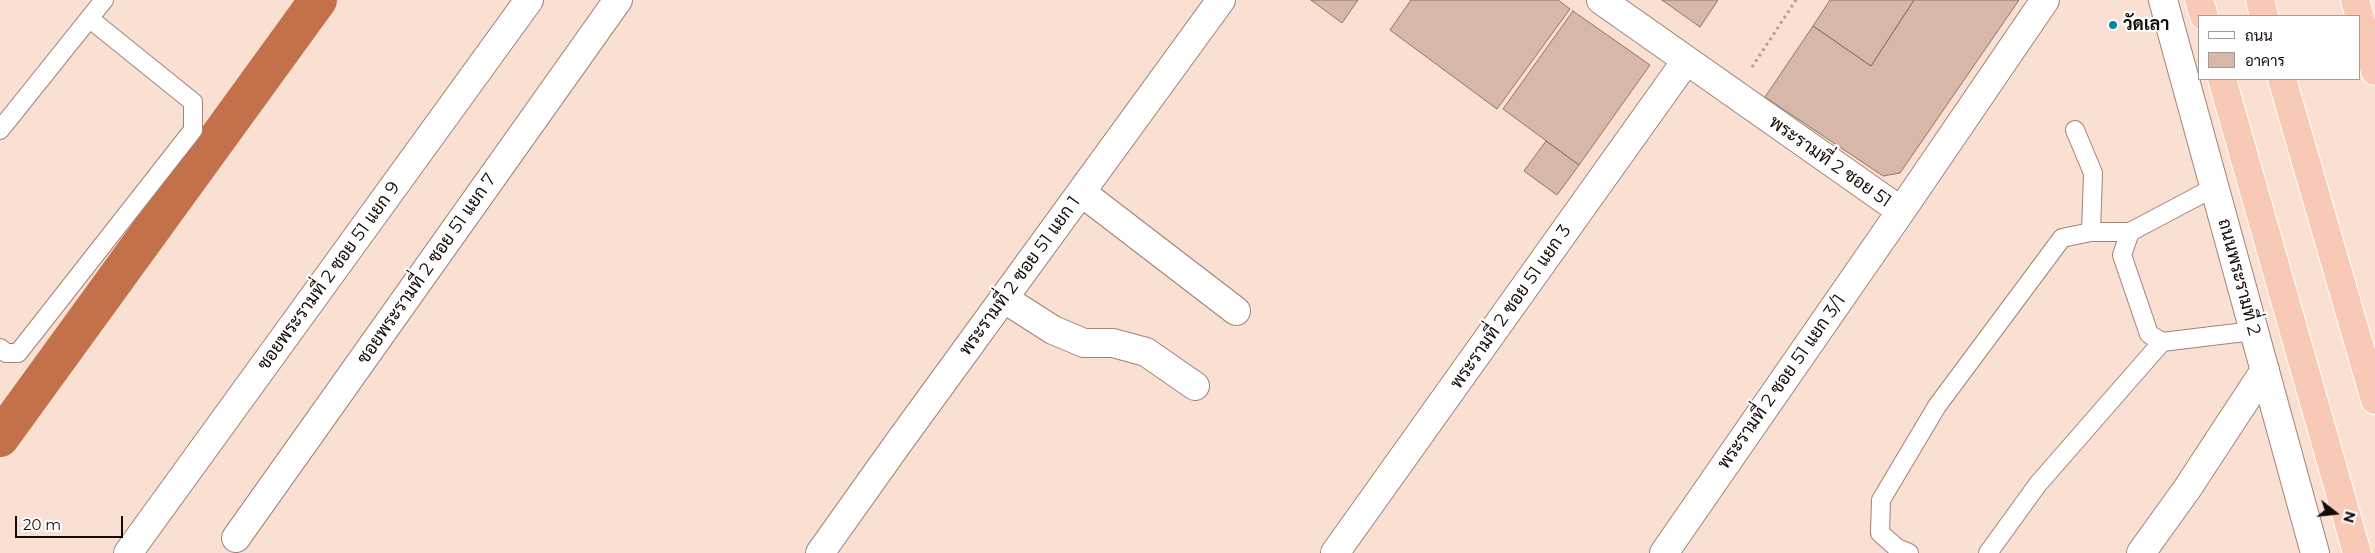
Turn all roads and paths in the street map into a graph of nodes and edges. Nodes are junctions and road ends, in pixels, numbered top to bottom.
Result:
1 (104, 0) edge
2 (529, 0) edge
3 (618, 0) edge
4 (1221, 0) edge
5 (1601, 0) edge
6 (1796, 0) edge
7 (2045, 0) edge
8 (2162, 0) edge
9 (2199, 0) edge
10 (2260, 0) edge
11 (2278, 0) edge
12 (2355, 0) edge
13 (2204, 15) edge
14 (2264, 15) edge
15 (2282, 15) edge
16 (2359, 15) edge
17 (2360, 18) edge
18 (90, 19) junction
19 (1686, 61) junction
20 (2375, 71) edge
21 (2222, 80) edge
22 (2282, 80) edge
23 (2300, 80) edge
24 (1734, 95) junction
25 (0, 130) edge
26 (2075, 130) dead end
27 (2215, 188) junction
28 (1081, 192) junction
29 (1901, 210) junction
30 (2091, 232) junction
31 (2130, 232) junction
32 (1003, 298) junction
33 (1236, 311) dead end
34 (2254, 331) junction
35 (2162, 342) junction
36 (2375, 347) edge
37 (0, 348) edge
38 (2265, 370) junction
39 (1195, 386) dead end
40 (2375, 400) edge
41 (236, 538) dead end
42 (128, 553) edge
43 (820, 553) edge
44 (1335, 553) edge
45 (1664, 553) edge
46 (1909, 553) edge
47 (1988, 553) edge
48 (2141, 553) edge
49 (2315, 553) edge
50 (2357, 553) edge

1 - 18 lane
2 - 42 street, ซอยพระรามที่ 2 ซอย 51 แยก 9
3 - 41 street, ซอยพระรามที่ 2 ซอย 51 แยก 7
4 - 28 street, พระรามที่ 2 ซอย 51 แยก 1
5 - 19 street, พระรามที่ 2 ซอย 51
6 - 24 path
7 - 29 street, พระรามที่ 2 ซอย 51
8 - 27 street, ถนนพระรามที่ 2
9 - 13 highway
10 - 14 highway
11 - 15 highway
12 - 16 highway
17 - 20 highway
18 - 25 lane
18 - 37 lane
19 - 24 street, พระรามที่ 2 ซอย 51
19 - 44 street, พระรามที่ 2 ซอย 51 แยก 3
21 - 50 highway
22 - 40 highway
23 - 36 highway
24 - 29 street, พระรามที่ 2 ซอย 51
26 - 30 lane
27 - 31 lane
27 - 34 street, ถนนพระรามที่ 2
28 - 32 street, พระรามที่ 2 ซอย 51 แยก 1
28 - 33 street
29 - 45 street, พระรามที่ 2 ซอย 51 แยก 3/1
30 - 31 lane
30 - 46 lane
31 - 35 lane
32 - 39 street
32 - 43 street, พระรามที่ 2 ซอย 51 แยก 1
34 - 35 lane
34 - 38 street, ถนนพระรามที่ 2
35 - 47 lane
38 - 48 street
38 - 49 street, ถนนพระรามที่ 2

